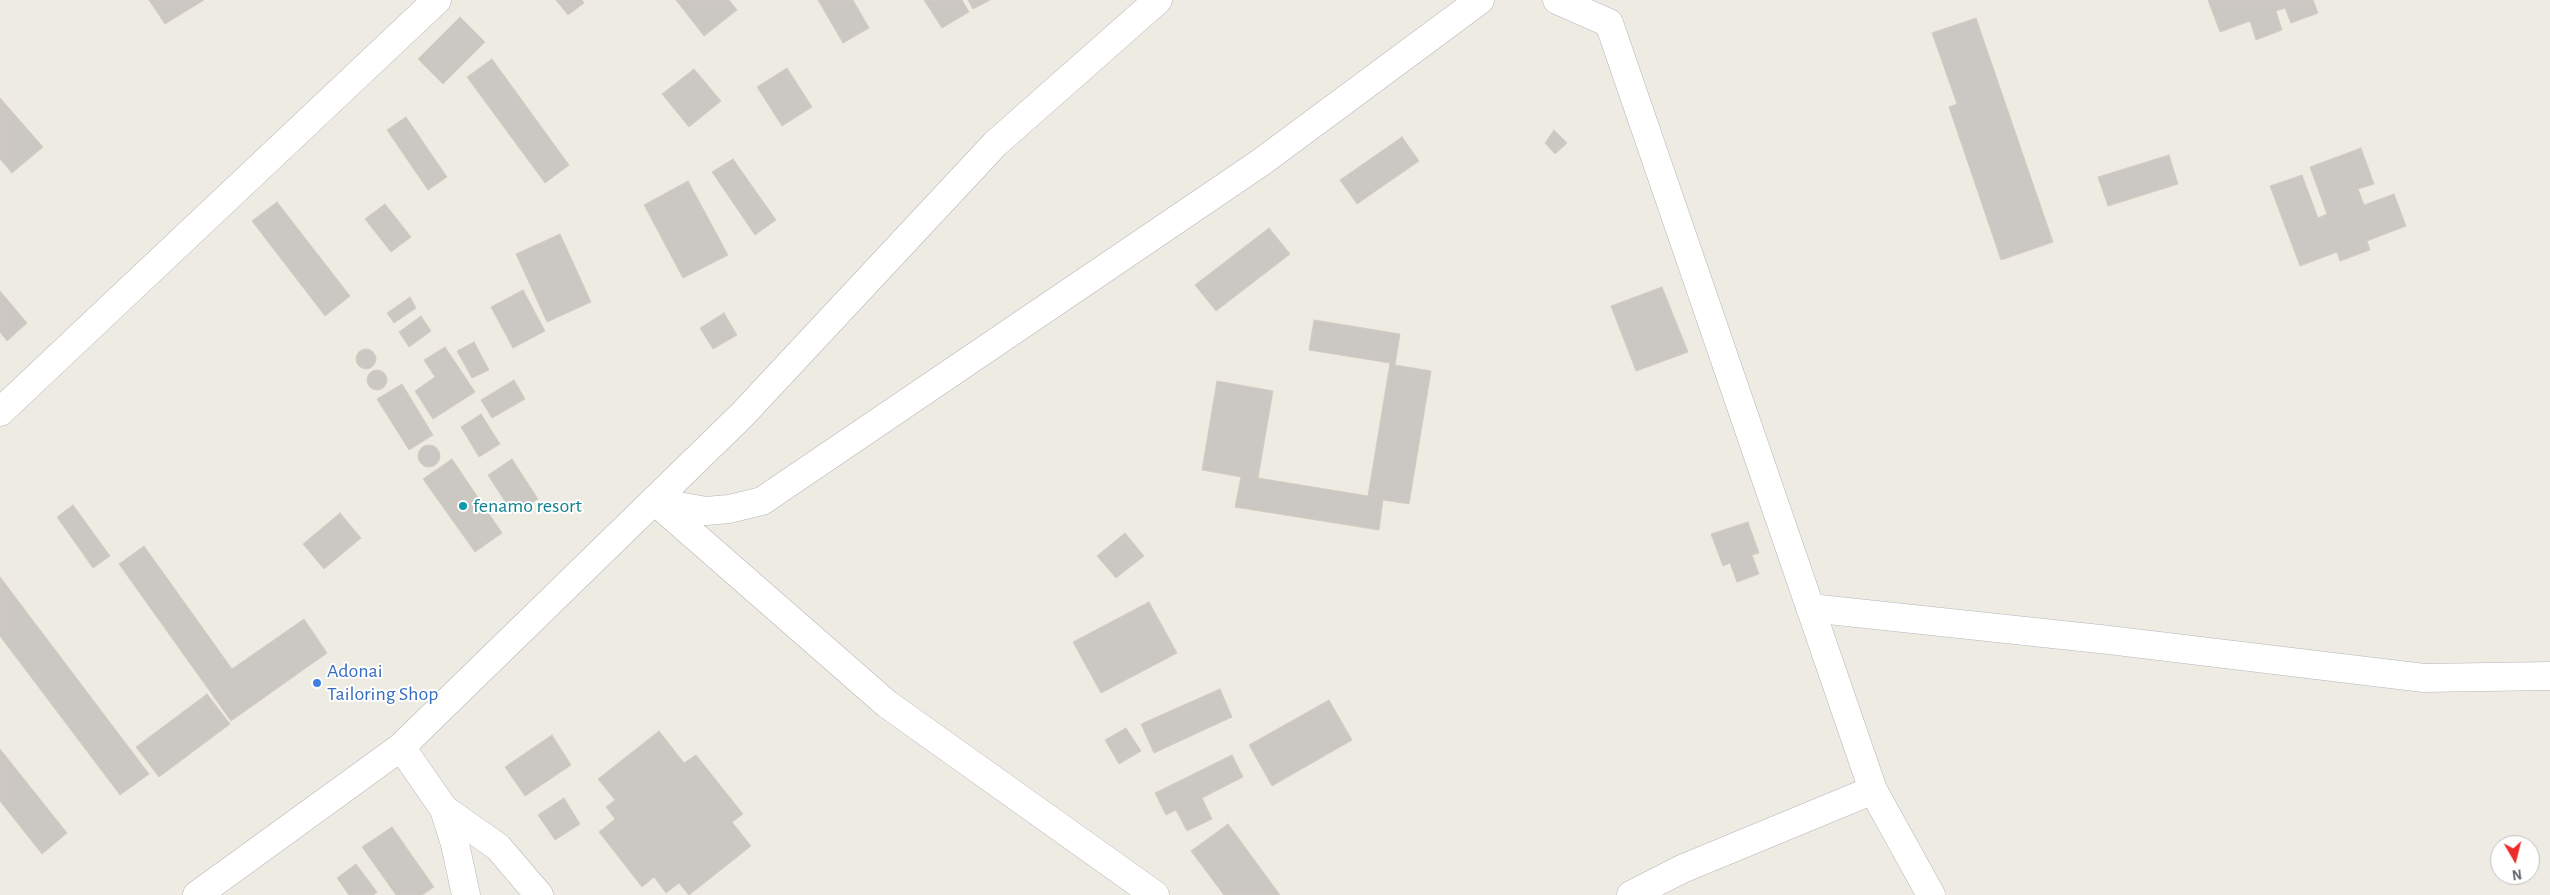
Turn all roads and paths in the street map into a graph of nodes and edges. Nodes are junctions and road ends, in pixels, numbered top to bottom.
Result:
1 (437, 0) edge
2 (1158, 0) edge
3 (1480, 0) edge
4 (1557, 0) edge
5 (0, 412) edge
6 (656, 502) junction
7 (1810, 608) junction
8 (2550, 676) edge
9 (401, 747) junction
10 (1873, 790) junction
11 (444, 809) junction
12 (197, 895) edge
13 (466, 895) edge
14 (539, 895) edge
15 (1155, 895) edge
16 (1631, 895) edge
17 (1931, 895) edge

1 - 5 street
2 - 6 street
3 - 6 street
4 - 7 street
6 - 9 street
6 - 15 street
7 - 8 street
7 - 10 street
9 - 11 street
9 - 12 street
10 - 16 street
10 - 17 street
11 - 13 street
11 - 14 street

